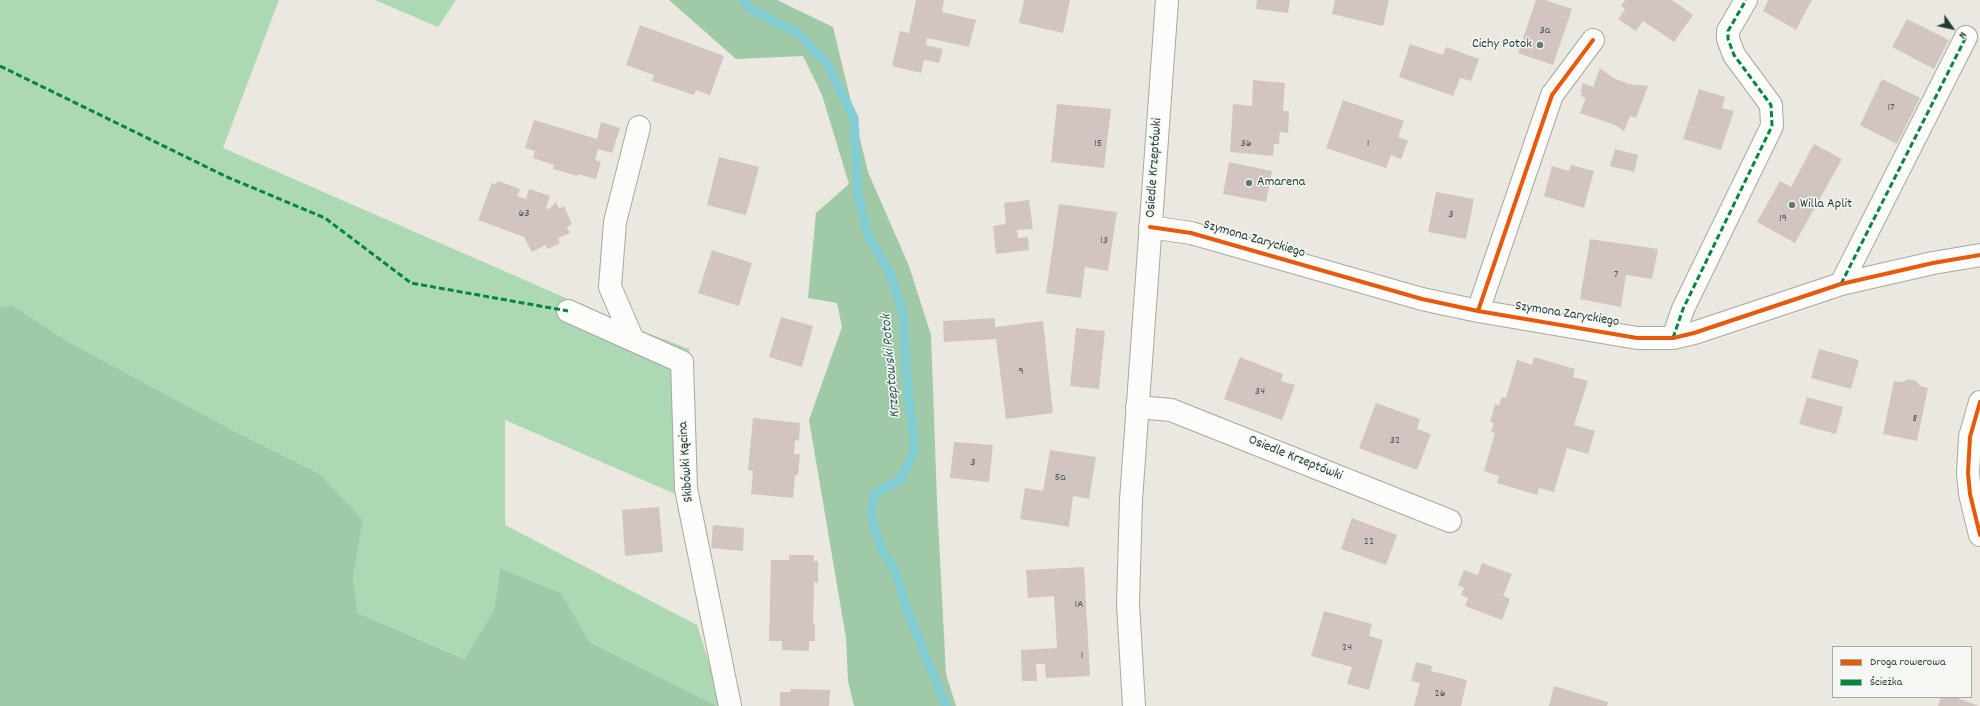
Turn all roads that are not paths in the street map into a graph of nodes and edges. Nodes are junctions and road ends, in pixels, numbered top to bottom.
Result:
1 (1167, 0) edge
2 (1746, 0) edge
3 (1966, 37) dead end
4 (1593, 40) dead end
5 (639, 127) dead end
6 (1150, 227) junction
7 (1980, 256) edge
8 (1841, 284) junction
9 (568, 311) dead end
10 (1478, 311) junction
11 (1673, 338) junction
12 (633, 340) junction
13 (1980, 402) edge
14 (1137, 407) junction
15 (1450, 521) dead end
16 (1980, 535) edge
17 (730, 706) edge
18 (1134, 706) edge

1 - 6 street, Osiedle Krzeptówki
2 - 11 street
3 - 8 street
4 - 10 street
5 - 12 street
6 - 10 street, Szymona Zaryckiego
6 - 14 street, Osiedle Krzeptówki
7 - 8 street, Szymona Zaryckiego
8 - 11 street, Szymona Zaryckiego
9 - 12 street, Skibówki Kącina
10 - 11 street, Szymona Zaryckiego
12 - 17 street, Skibówki Kącina
13 - 16 street
14 - 15 street, Osiedle Krzeptówki
14 - 18 street, Osiedle Krzeptówki

